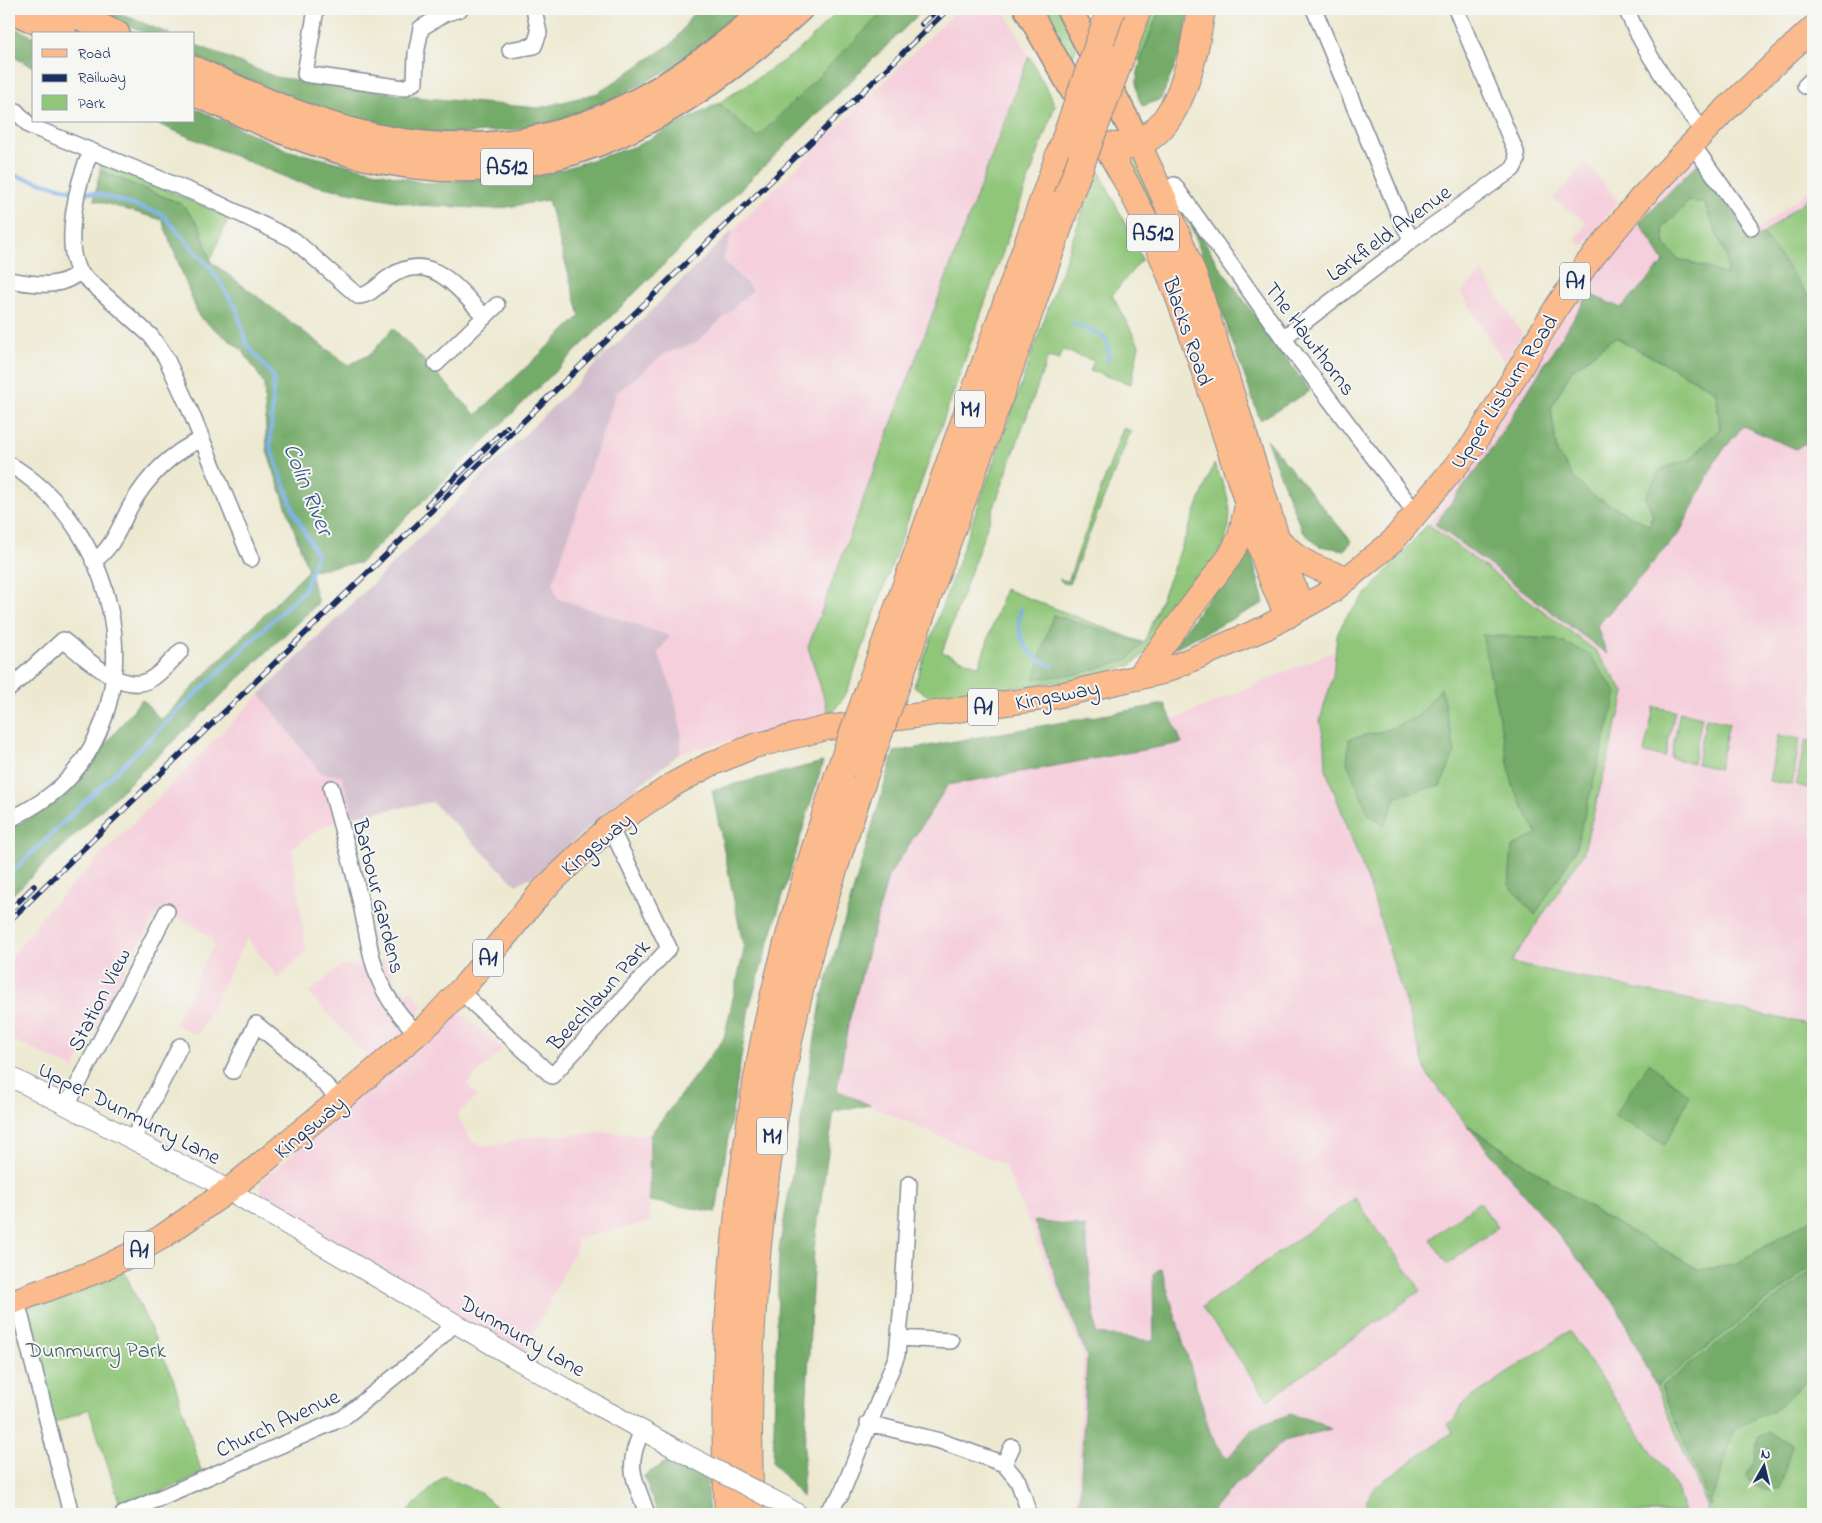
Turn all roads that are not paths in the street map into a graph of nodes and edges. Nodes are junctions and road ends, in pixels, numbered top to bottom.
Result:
1 (9, 9) edge
2 (62, 9) edge
3 (316, 9) edge
4 (460, 9) edge
5 (534, 9) edge
6 (766, 9) edge
7 (800, 9) edge
8 (1027, 9) edge
9 (1069, 9) edge
10 (1120, 9) edge
11 (1201, 9) edge
12 (1314, 9) edge
13 (1456, 9) edge
14 (1626, 9) edge
15 (1813, 28) edge
16 (60, 32) edge
17 (113, 32) edge
18 (510, 50) dead end
19 (195, 69) edge
20 (195, 93) edge
21 (9, 109) edge
22 (1698, 138) junction
23 (1139, 144) junction
24 (1106, 146) junction
25 (91, 152) junction
26 (1174, 185) dead end
27 (1750, 227) dead end
28 (1412, 240) junction
29 (79, 272) junction
30 (9, 280) edge
31 (497, 305) dead end
32 (485, 316) junction
33 (1283, 338) junction
34 (436, 364) dead end
35 (202, 439) junction
36 (9, 464) edge
37 (1247, 504) junction
38 (1418, 512) junction
39 (1278, 538) junction
40 (251, 559) dead end
41 (93, 561) junction
42 (1349, 578) junction
43 (1295, 612) junction
44 (180, 651) dead end
45 (887, 676) junction
46 (114, 677) junction
47 (1138, 678) junction
48 (9, 689) edge
49 (331, 788) dead end
50 (9, 820) edge
51 (608, 828) junction
52 (166, 911) dead end
53 (460, 991) junction
54 (417, 1032) junction
55 (180, 1046) dead end
56 (232, 1071) dead end
57 (9, 1076) edge
58 (340, 1100) junction
59 (67, 1106) junction
60 (133, 1139) junction
61 (909, 1184) dead end
62 (229, 1190) junction
63 (13, 1302) edge
64 (455, 1323) junction
65 (899, 1338) junction
66 (951, 1342) dead end
67 (868, 1423) junction
68 (642, 1431) junction
69 (1012, 1448) dead end
70 (1004, 1464) junction
71 (791, 1510) edge
72 (71, 1514) edge
73 (123, 1514) edge
74 (647, 1514) edge
75 (729, 1514) edge
76 (750, 1514) edge
77 (825, 1514) edge
78 (1025, 1514) edge

1 - 16 highway
2 - 17 highway
3 - 4 street
5 - 18 street
6 - 19 highway, A512
7 - 20 highway, A512
8 - 24 highway, Blacks Road / A512
9 - 23 highway, Blacks Road / A512
10 - 45 highway, M1, bridge
10 - 45 highway, M1, bridge
11 - 23 highway
12 - 28 street
13 - 28 street, Larkfield Avenue
14 - 22 street
15 - 22 main road, Upper Lisburn Road / A1
21 - 25 street
22 - 27 street
22 - 38 main road, Upper Lisburn Road / A1
23 - 24 highway
23 - 39 main road, Blacks Road / A512
24 - 37 main road, Blacks Road / A512
25 - 29 street
25 - 32 street
26 - 33 street, The Hawthorns
28 - 33 street, Larkfield Avenue
29 - 30 street
29 - 35 street
31 - 32 street
32 - 34 street
33 - 38 street, The Hawthorns
35 - 40 street
35 - 41 street
36 - 41 street
37 - 43 main road, Blacks Road / A512
37 - 47 main road
38 - 42 main road, Upper Lisburn Road / A1
39 - 42 main road
39 - 43 main road, Blacks Road / A512
41 - 46 street
42 - 43 main road, Upper Lisburn Road / A1
43 - 47 main road, Kingsway / A1
44 - 46 street
45 - 75 highway, M1, bridge
45 - 76 highway, M1, bridge
46 - 48 street
46 - 50 street
47 - 51 main road, Kingsway / A1
49 - 54 street, Barbour Gardens
51 - 53 main road, Kingsway / A1
51 - 53 street, Beechlawn Park
52 - 59 street, Station View
53 - 54 main road, Kingsway / A1
54 - 58 main road, Kingsway / A1
55 - 60 street
56 - 58 street
57 - 59 street, Upper Dunmurry Lane
58 - 62 main road, Kingsway / A1
59 - 60 street, Upper Dunmurry Lane
60 - 62 street, Upper Dunmurry Lane
61 - 65 street
62 - 63 main road, Kingsway / A1
62 - 64 street, Dunmurry Lane
63 - 72 street
64 - 68 street, Dunmurry Lane
64 - 73 street, Church Avenue
65 - 66 street
65 - 67 street
67 - 70 street
67 - 77 street
68 - 71 street, Dunmurry Lane, bridge
68 - 74 street
69 - 70 street
70 - 78 street

